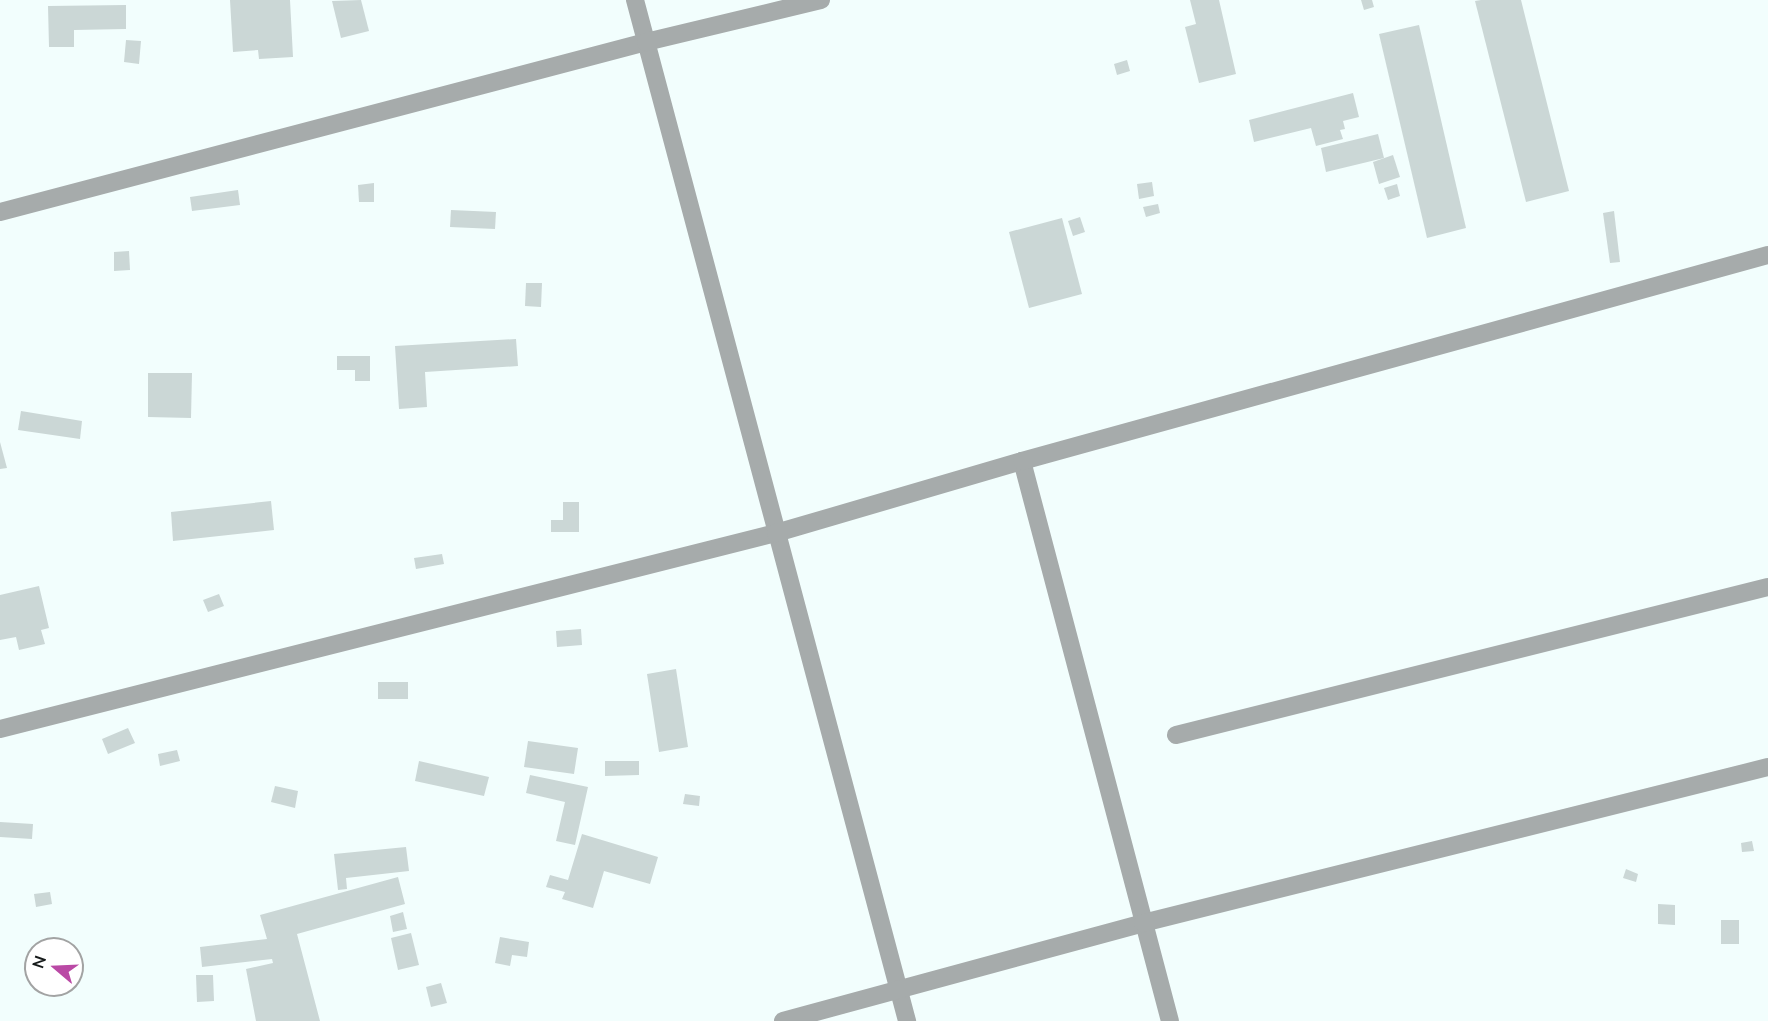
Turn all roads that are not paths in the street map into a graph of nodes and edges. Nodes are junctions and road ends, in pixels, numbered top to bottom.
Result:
1 (635, 0) edge
2 (821, 0) edge
3 (646, 42) junction
4 (0, 212) edge
5 (1768, 255) edge
6 (1022, 461) junction
7 (776, 533) junction
8 (1768, 587) edge
9 (0, 729) edge
10 (1176, 735) dead end
11 (1768, 767) edge
12 (1143, 923) junction
13 (899, 988) junction
14 (783, 1021) edge
15 (907, 1021) edge
16 (1170, 1021) edge

1 - 3 street
2 - 3 street
3 - 4 street
3 - 7 street
5 - 6 street
6 - 7 street
6 - 12 street
7 - 9 street
7 - 13 street
8 - 10 street
11 - 12 street
12 - 13 street
12 - 16 street
13 - 14 street
13 - 15 street

